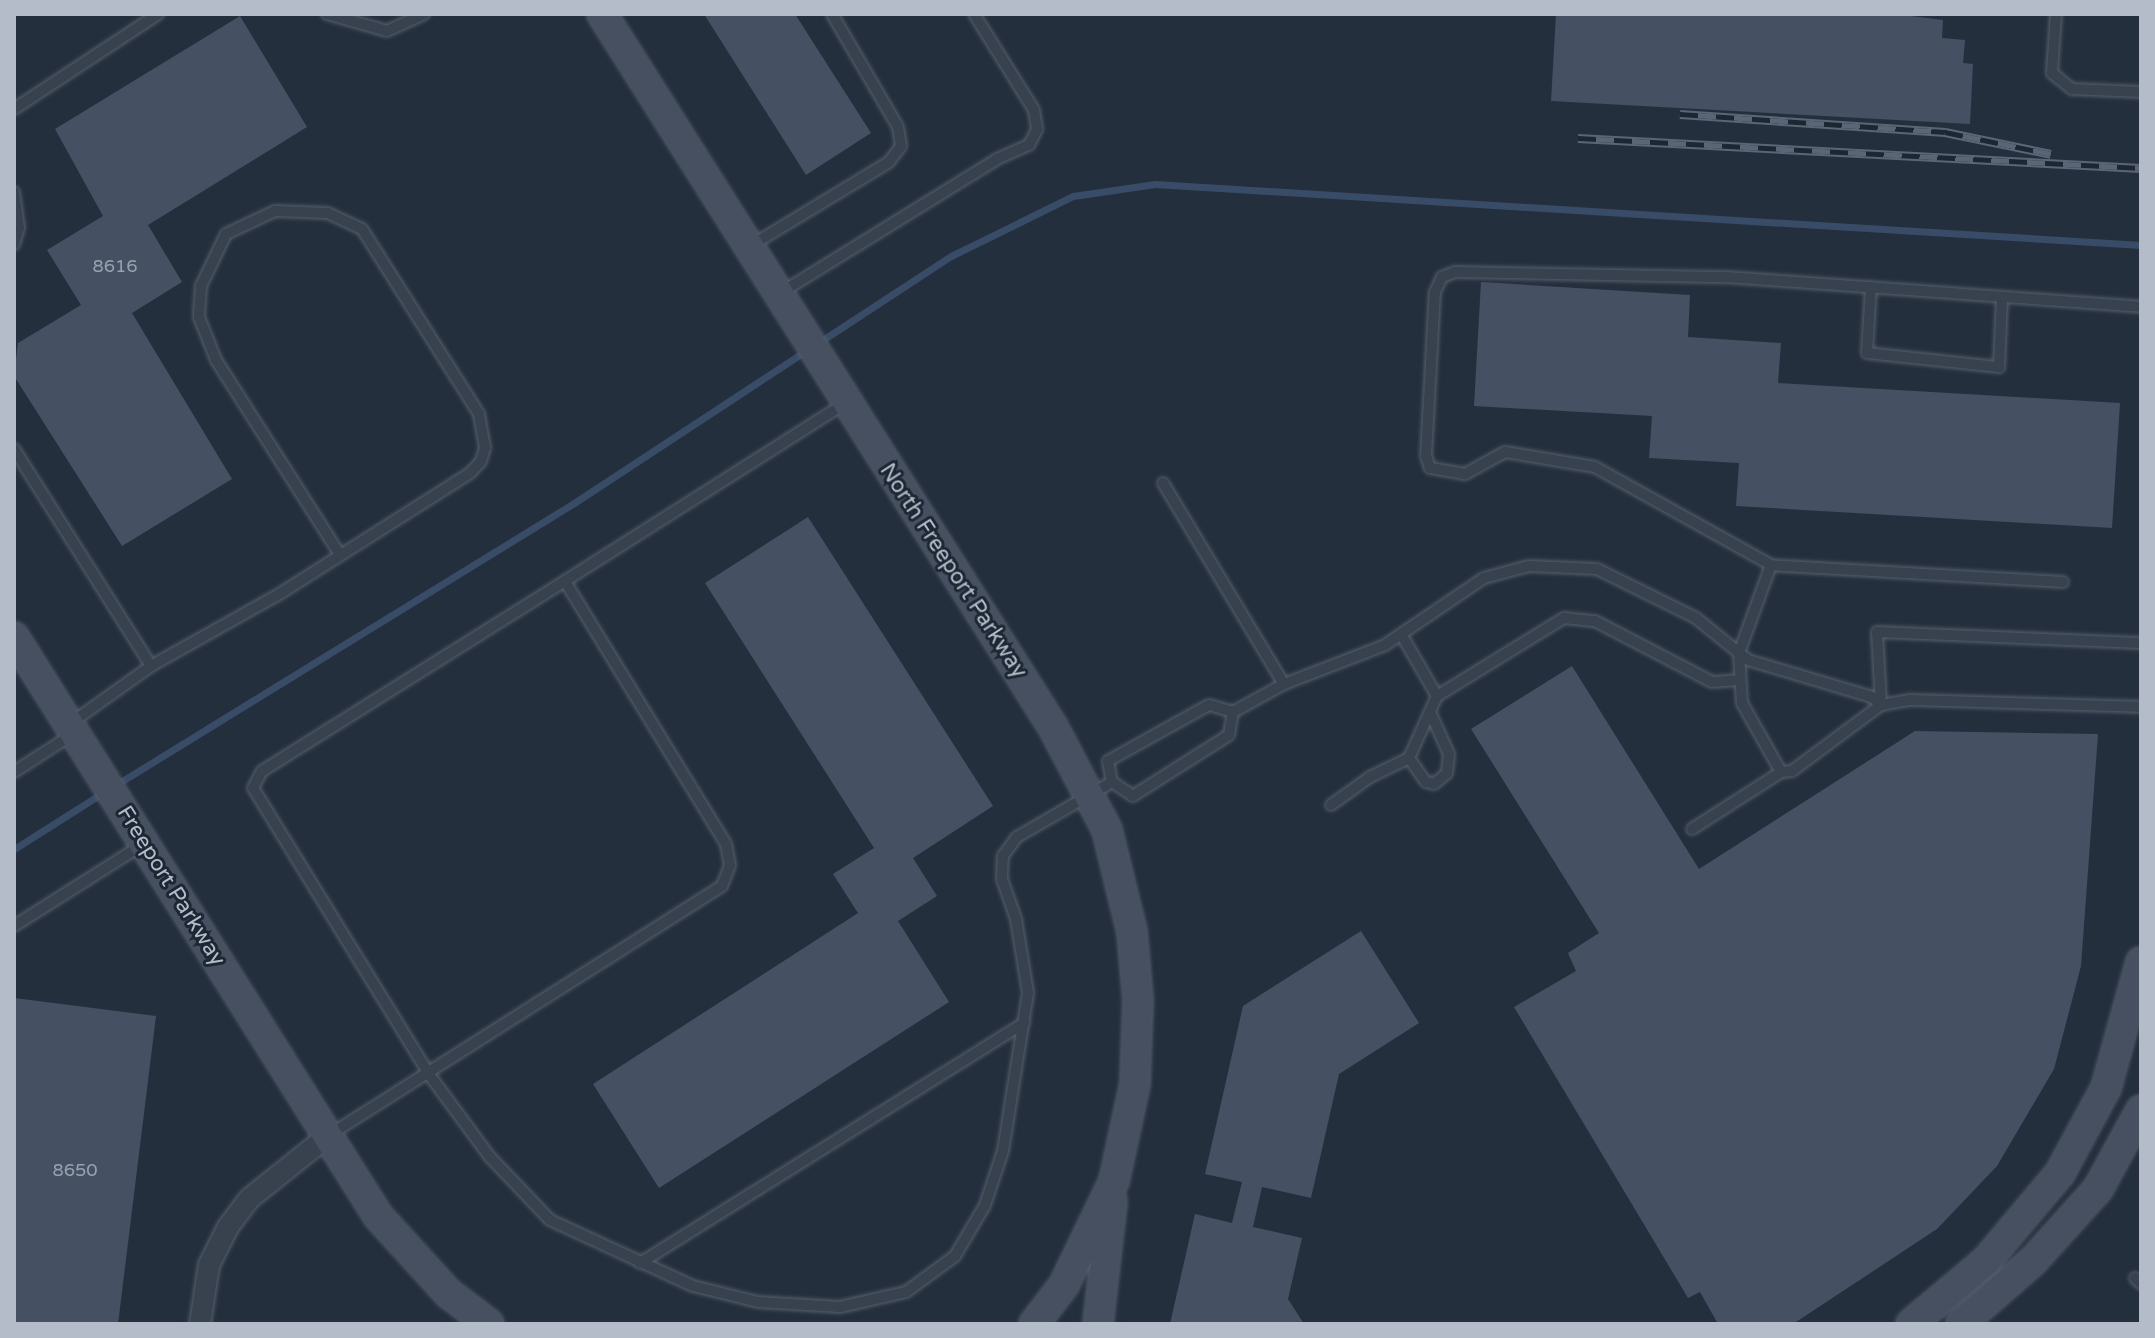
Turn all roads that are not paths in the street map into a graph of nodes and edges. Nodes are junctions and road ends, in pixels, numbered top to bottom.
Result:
1 (158, 14) edge
2 (327, 14) edge
3 (424, 14) edge
4 (602, 14) edge
5 (832, 14) edge
6 (974, 14) edge
7 (2056, 14) edge
8 (2141, 92) edge
9 (14, 109) edge
10 (14, 192) edge
11 (14, 244) edge
12 (748, 247) junction
13 (1871, 287) junction
14 (777, 295) junction
15 (2002, 297) junction
16 (2141, 307) edge
17 (841, 397) junction
18 (14, 449) edge
19 (1163, 483) dead end
20 (340, 555) junction
21 (1771, 565) junction
22 (565, 581) junction
23 (2063, 582) dead end
24 (1401, 634) junction
25 (14, 637) edge
26 (2141, 643) edge
27 (1739, 653) junction
28 (151, 666) junction
29 (1739, 680) junction
30 (1284, 684) junction
31 (1437, 696) junction
32 (1881, 705) junction
33 (2141, 707) edge
34 (1233, 712) junction
35 (1430, 712) junction
36 (73, 728) junction
37 (1409, 758) junction
38 (14, 772) edge
39 (1781, 772) junction
40 (1102, 788) junction
41 (1331, 805) dead end
42 (1692, 829) dead end
43 (136, 832) junction
44 (14, 926) edge
45 (2141, 962) edge
46 (1024, 1023) junction
47 (428, 1073) junction
48 (2141, 1110) edge
49 (329, 1135) junction
50 (1114, 1181) junction
51 (640, 1263) junction
52 (200, 1324) edge
53 (489, 1324) edge
54 (1034, 1324) edge
55 (1098, 1324) edge
56 (1911, 1324) edge
57 (1961, 1324) edge

1 - 9 lane
2 - 3 lane
4 - 12 main road, North Freeport Parkway
5 - 12 lane
6 - 14 lane
7 - 8 lane
10 - 11 lane
12 - 14 main road, North Freeport Parkway
13 - 15 lane
13 - 15 lane
13 - 21 lane
14 - 17 main road, North Freeport Parkway
15 - 16 lane
17 - 22 lane
17 - 40 main road, North Freeport Parkway
18 - 28 lane
19 - 30 lane
20 - 20 lane
20 - 28 lane
21 - 23 lane
21 - 27 lane
22 - 47 lane
22 - 47 lane
24 - 27 lane
24 - 30 lane
24 - 31 lane
25 - 36 main road, Freeport Parkway
26 - 32 lane
27 - 29 lane
27 - 32 lane
28 - 36 lane
29 - 31 lane
29 - 39 lane
30 - 34 lane
31 - 35 lane
32 - 33 lane
32 - 39 lane
34 - 40 lane
34 - 40 lane
35 - 37 lane
35 - 37 lane
36 - 38 lane
36 - 43 main road, Freeport Parkway
37 - 41 lane
39 - 42 lane
40 - 46 lane
40 - 50 main road, North Freeport Parkway
43 - 44 lane
43 - 49 main road, Freeport Parkway
45 - 56 main road
46 - 51 lane
46 - 51 lane
47 - 49 lane
47 - 51 lane
48 - 57 main road
49 - 52 street
49 - 53 main road, Freeport Parkway
50 - 54 main road
50 - 55 main road

